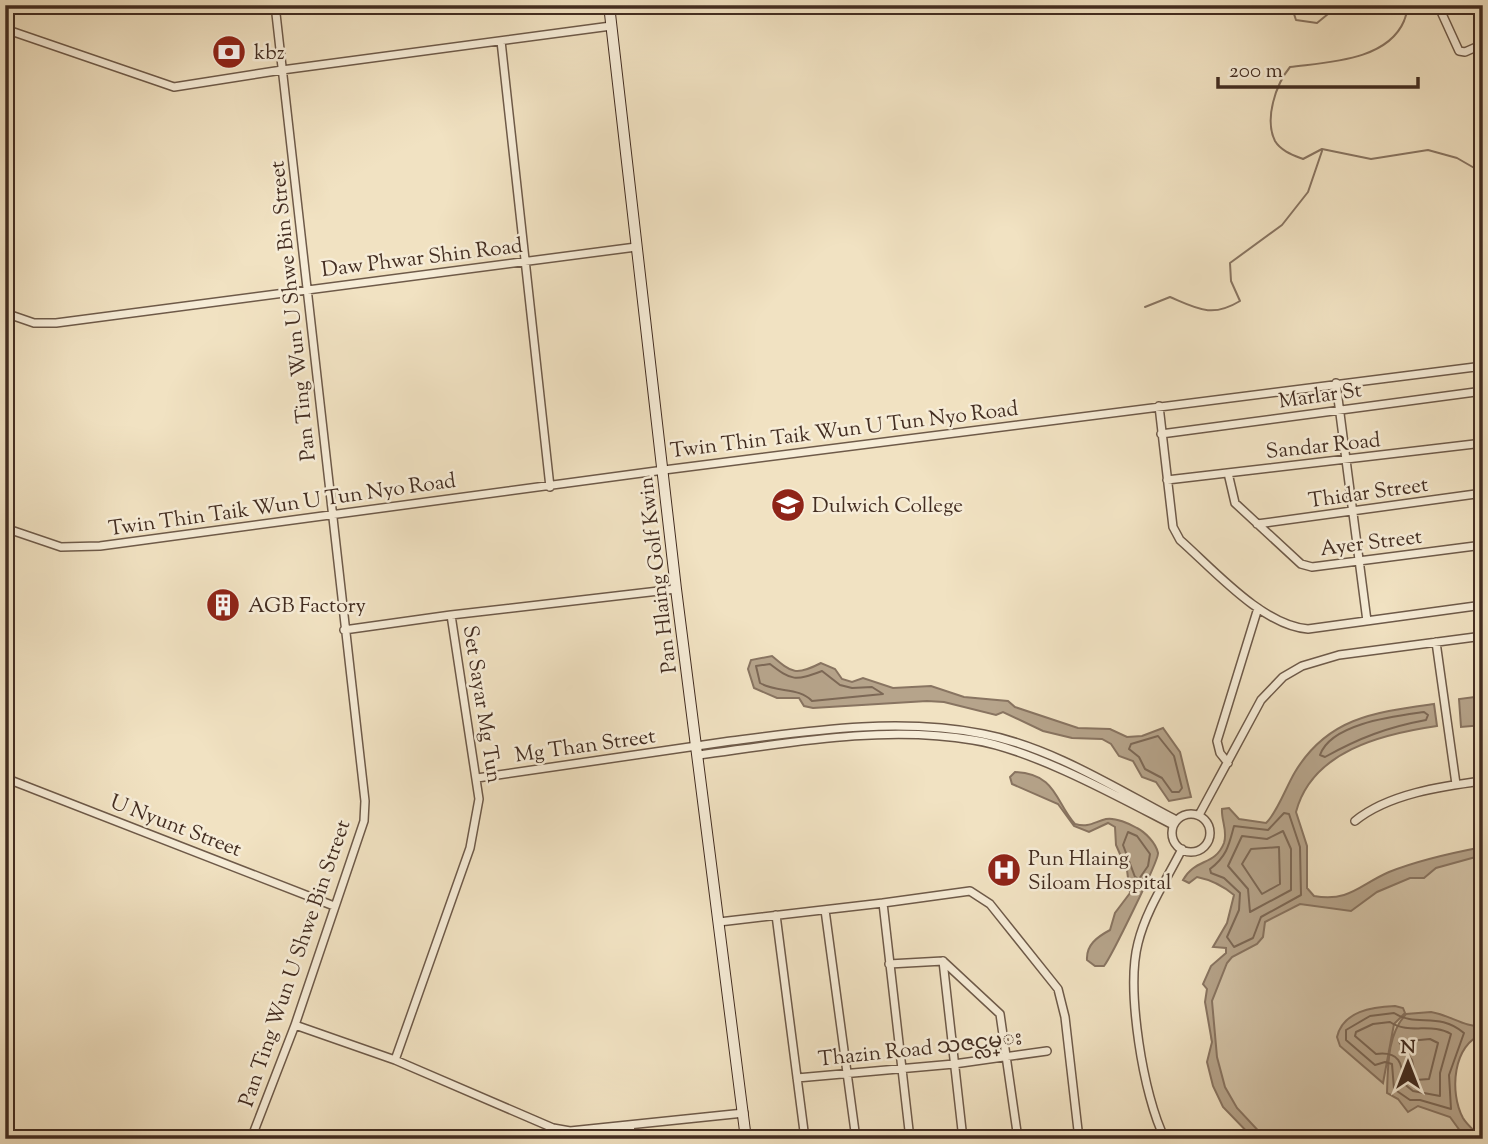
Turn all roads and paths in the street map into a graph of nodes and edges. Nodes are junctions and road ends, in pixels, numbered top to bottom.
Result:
1 (275, 5) edge
2 (608, 5) edge
3 (1438, 5) edge
4 (611, 26) junction
5 (5, 29) edge
6 (501, 41) junction
7 (1483, 44) edge
8 (282, 70) junction
9 (636, 247) junction
10 (525, 262) junction
11 (308, 289) junction
12 (5, 313) edge
13 (1481, 366) edge
14 (1336, 383) junction
15 (1483, 389) edge
16 (1159, 406) junction
17 (1340, 410) junction
18 (1161, 434) junction
19 (1483, 443) edge
20 (1346, 460) junction
21 (664, 470) junction
22 (1228, 473) junction
23 (1167, 480) junction
24 (550, 487) junction
25 (1483, 493) edge
26 (1353, 513) junction
27 (331, 515) junction
28 (1257, 524) junction
29 (5, 528) edge
30 (1483, 545) edge
31 (1359, 563) junction
32 (676, 589) junction
33 (1483, 605) edge
34 (1258, 608) junction
35 (452, 615) junction
36 (1367, 621) junction
37 (344, 630) junction
38 (1483, 636) edge
39 (1436, 642) junction
40 (699, 751) junction
41 (1228, 763) junction
42 (5, 778) edge
43 (477, 778) junction
44 (1483, 781) edge
45 (1456, 784) junction
46 (1199, 815) junction
47 (1355, 821) dead end
48 (1174, 823) junction
49 (1182, 849) junction
50 (883, 903) junction
51 (334, 906) junction
52 (825, 910) junction
53 (776, 915) junction
54 (719, 922) junction
55 (943, 961) junction
56 (890, 964) junction
57 (295, 1025) junction
58 (1046, 1051) dead end
59 (1006, 1057) junction
60 (395, 1060) junction
61 (954, 1064) junction
62 (901, 1068) junction
63 (847, 1074) junction
64 (797, 1078) junction
65 (744, 1113) junction
66 (630, 1125) junction
67 (251, 1139) edge
68 (632, 1139) edge
69 (746, 1139) edge
70 (805, 1139) edge
71 (856, 1139) edge
72 (910, 1139) edge
73 (963, 1139) edge
74 (1018, 1139) edge
75 (1079, 1139) edge
76 (1165, 1139) edge

1 - 8 street, Pan Ting Wun U Shwe Bin Street
2 - 4 street, Pan Hlaing Golf Kwin
3 - 7 street
4 - 6 street
4 - 9 street, Pan Hlaing Golf Kwin
5 - 8 street
6 - 8 street
6 - 10 street
8 - 11 street, Pan Ting Wun U Shwe Bin Street
9 - 10 street, Daw Phwar Shin Road
9 - 21 street, Pan Hlaing Golf Kwin
10 - 11 street, Daw Phwar Shin Road
10 - 24 street
11 - 12 street, Daw Phwar Shin Road
11 - 27 street, Pan Ting Wun U Shwe Bin Street
13 - 14 street, Twin Thin Taik Wun U Tun Nyo Road
13 - 15 street
14 - 16 street, Twin Thin Taik Wun U Tun Nyo Road
14 - 17 street
15 - 17 street, Marlar St
16 - 18 street
16 - 21 street, Twin Thin Taik Wun U Tun Nyo Road
17 - 18 street, Marlar St
17 - 20 street
18 - 23 street
19 - 20 street, Sandar Road
20 - 22 street, Sandar Road
20 - 26 street
21 - 24 street, Twin Thin Taik Wun U Tun Nyo Road
21 - 32 street, Pan Hlaing Golf Kwin
22 - 23 street, Sandar Road
22 - 28 street, Ayer Street
23 - 34 street
24 - 27 street, Twin Thin Taik Wun U Tun Nyo Road
25 - 26 street, Thidar Street
26 - 28 street, Thidar Street
26 - 31 street
27 - 29 street, Twin Thin Taik Wun U Tun Nyo Road
27 - 37 street, Pan Ting Wun U Shwe Bin Street
28 - 31 street, Ayer Street
30 - 31 street, Ayer Street
31 - 36 street
32 - 35 street
32 - 40 street, Pan Hlaing Golf Kwin
33 - 36 street
34 - 36 street
34 - 41 street
35 - 37 street, Set Sayar Mg Tun
35 - 43 street, Set Sayar Mg Tun
37 - 51 street, Pan Ting Wun U Shwe Bin Street
38 - 39 street
39 - 41 street
39 - 45 street
40 - 43 street, Mg Than Street
40 - 48 street, Mg Than Street
40 - 54 street, Pan Hlaing Golf Kwin
41 - 46 street
42 - 51 street, U Nyunt Street
43 - 60 street, Set Sayar Mg Tun
44 - 45 street
45 - 47 street
46 - 48 street
46 - 49 street
48 - 49 street
49 - 76 street
50 - 52 street
50 - 56 street
50 - 75 street
51 - 57 street, Pan Ting Wun U Shwe Bin Street
52 - 53 street
52 - 63 street
53 - 54 street
53 - 64 street
54 - 65 street, Pan Hlaing Golf Kwin
55 - 56 street
55 - 59 street
55 - 61 street
56 - 62 street
57 - 60 street
57 - 67 street, Pan Ting Wun U Shwe Bin Street
58 - 59 street, Thazin Road သဇင္လမ္း
59 - 61 street, Thazin Road သဇင္လမ္း
59 - 74 street
60 - 66 street
61 - 62 street, Thazin Road သဇင္လမ္း
61 - 73 street
62 - 63 street, Thazin Road သဇင္လမ္း
62 - 72 street
63 - 64 street, Thazin Road သဇင္လမ္း
63 - 71 street
64 - 70 street
65 - 66 street
65 - 69 street, Pan Hlaing Golf Kwin
66 - 68 street

